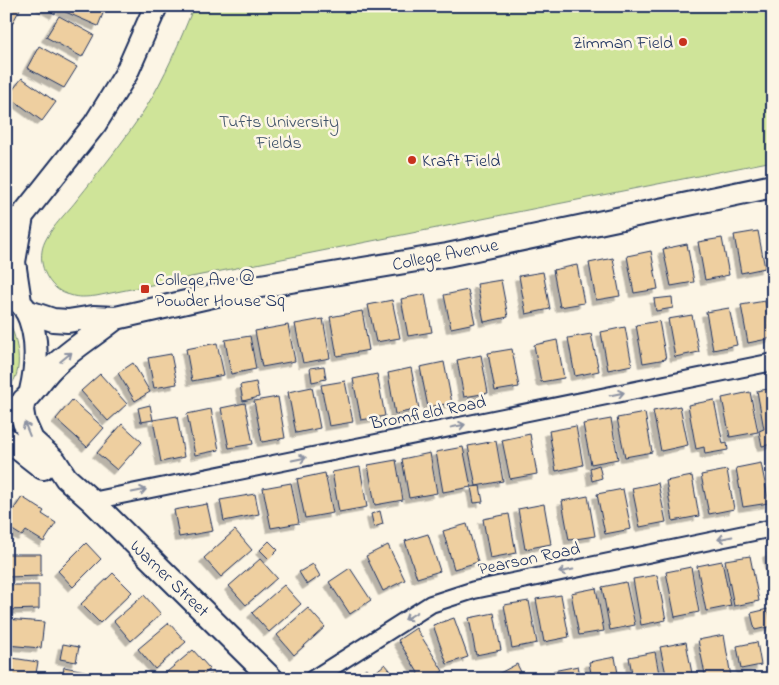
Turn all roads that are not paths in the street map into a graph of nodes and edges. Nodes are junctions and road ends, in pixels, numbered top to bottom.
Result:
1 (156, 6) edge
2 (773, 186) edge
3 (14, 221) edge
4 (17, 301) edge
5 (116, 318) junction
6 (773, 362) edge
7 (16, 407) edge
8 (6, 439) edge
9 (66, 478) junction
10 (92, 501) junction
11 (773, 528) edge
12 (272, 679) edge
13 (313, 679) edge

1 - 3 main road
2 - 5 main road, College Avenue
3 - 4 main road, Warner Street
4 - 5 main road, College Avenue
4 - 7 main road, Warner Street
7 -> 5 main road, College Avenue
10 -> 6 street, Bromfield Road
9 -> 7 main road, Warner Street
8 - 9 main road, Warner Street
9 - 10 main road, Warner Street
10 - 12 main road, Warner Street
11 -> 13 street, Pearson Road

